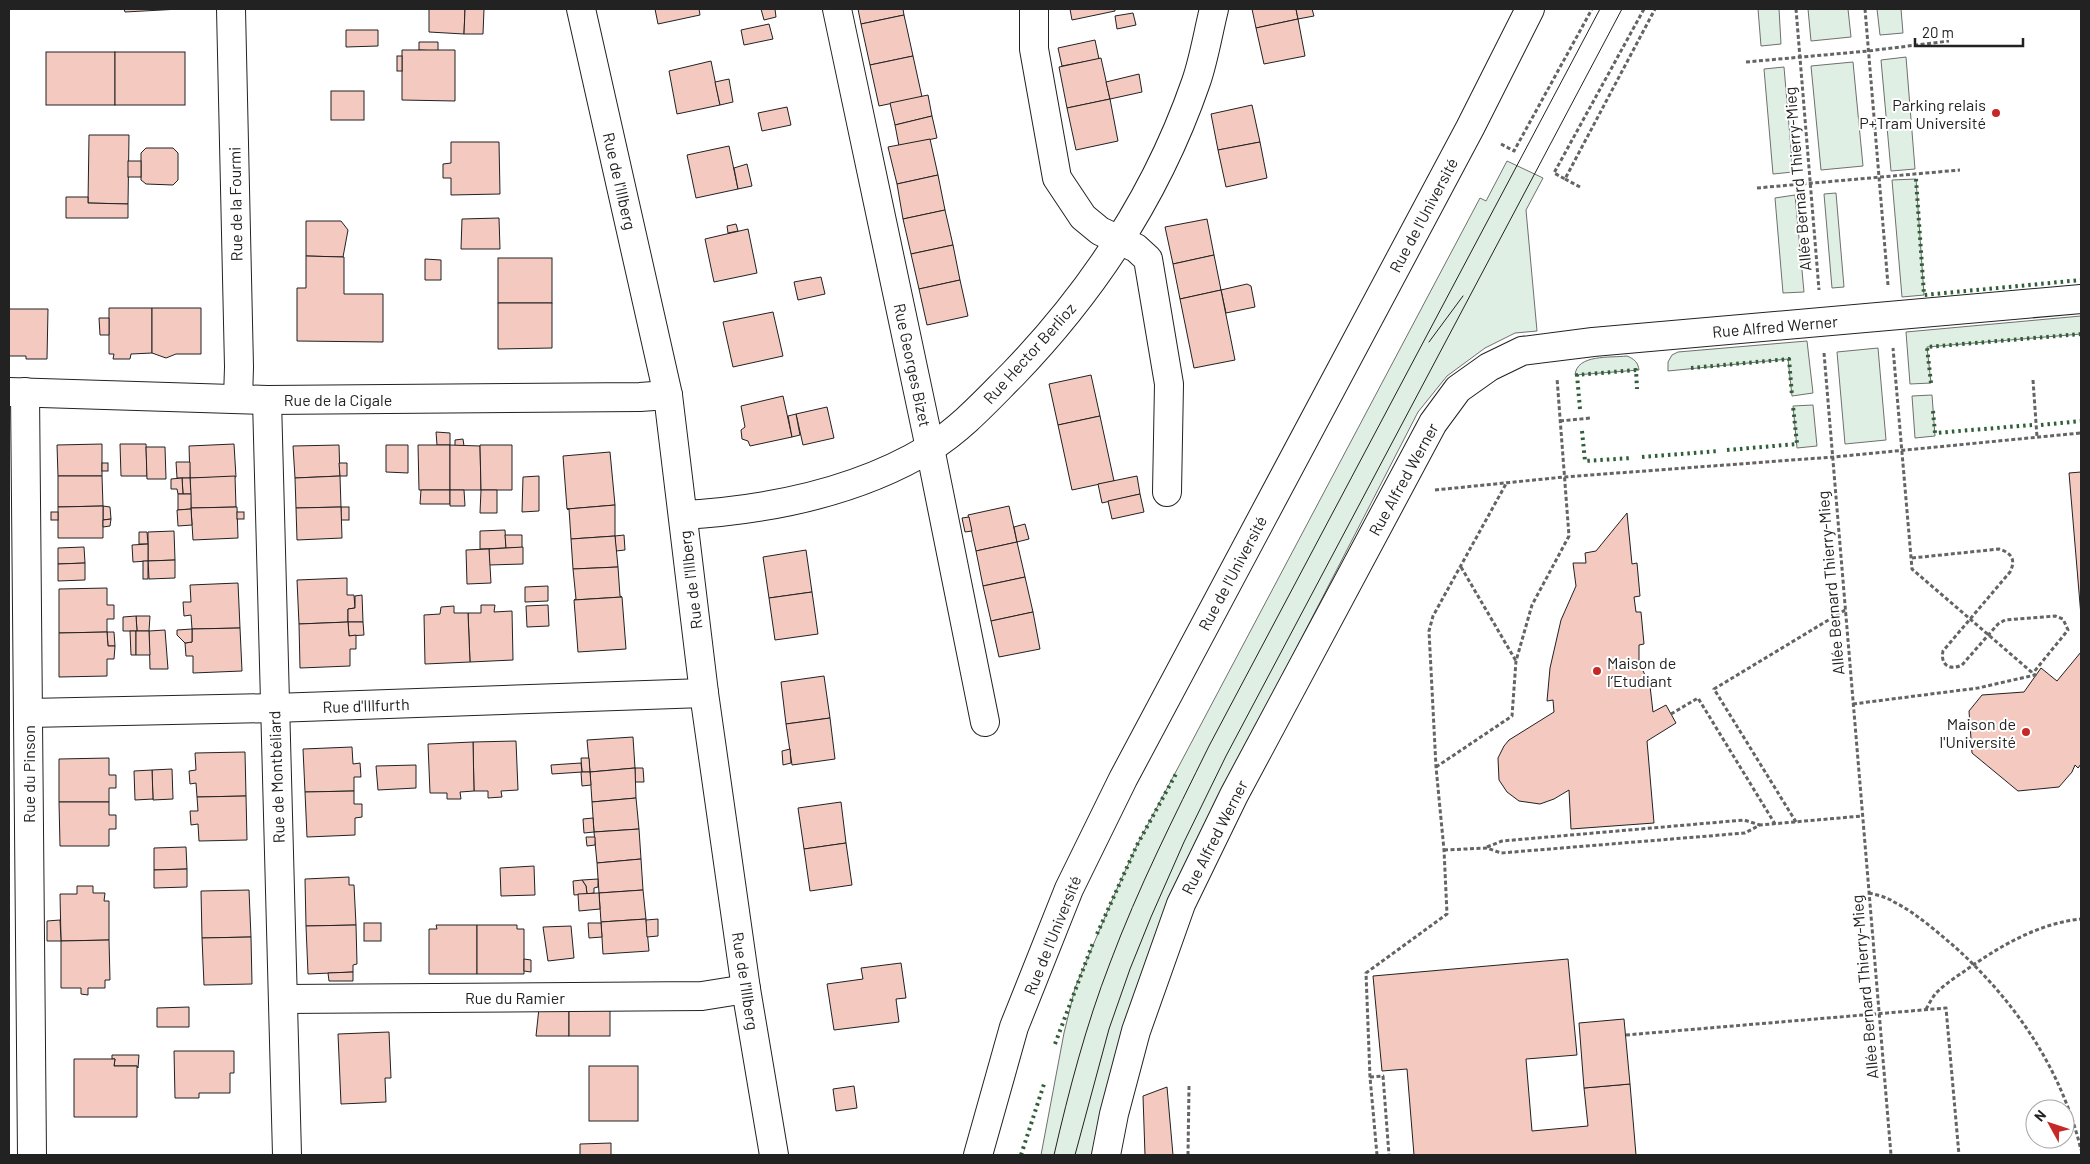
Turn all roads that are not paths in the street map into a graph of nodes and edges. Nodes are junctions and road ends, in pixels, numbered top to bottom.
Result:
1 (230, 9) edge
2 (581, 9) edge
3 (837, 9) edge
4 (1034, 9) edge
5 (1214, 9) edge
6 (1530, 9) edge
7 (1118, 240) junction
8 (2081, 299) edge
9 (17, 392) edge
10 (668, 394) junction
11 (238, 399) junction
12 (267, 400) junction
13 (930, 448) junction
14 (1167, 492) dead end
15 (683, 515) junction
16 (704, 693) junction
17 (274, 708) junction
18 (28, 713) junction
19 (985, 722) dead end
20 (746, 988) junction
21 (284, 998) junction
22 (32, 1155) edge
23 (287, 1155) edge
24 (774, 1155) edge
25 (978, 1155) edge
26 (1106, 1155) edge

1 - 11 street, Rue de la Fourmi
2 - 10 street, Rue de l'Illberg
3 - 13 street, Rue Georges Bizet
4 - 7 street
5 - 7 street, Rue Hector Berlioz
6 - 25 street, Rue de l'Université
7 - 13 street, Rue Hector Berlioz
7 - 14 street
8 - 26 street, Rue Alfred Werner
9 - 11 street, Rue de la Cigale
9 - 18 street, Rue du Pinson
10 - 12 street, Rue de la Cigale
10 - 15 street, Rue de l'Illberg
11 - 12 street, Rue de la Cigale
12 - 17 street, Rue de Montbéliard
13 - 15 street, Rue Hector Berlioz
13 - 19 street, Rue Georges Bizet
15 - 16 street, Rue de l'Illberg
16 - 17 street, Rue d'Illfurth
16 - 20 street, Rue de l'Illberg
17 - 18 street, Rue d'Illfurth
17 - 21 street, Rue de Montbéliard
18 - 22 street, Rue du Pinson
20 - 21 street, Rue du Ramier
20 - 24 street, Rue de l'Illberg
21 - 23 street, Rue de Montbéliard

